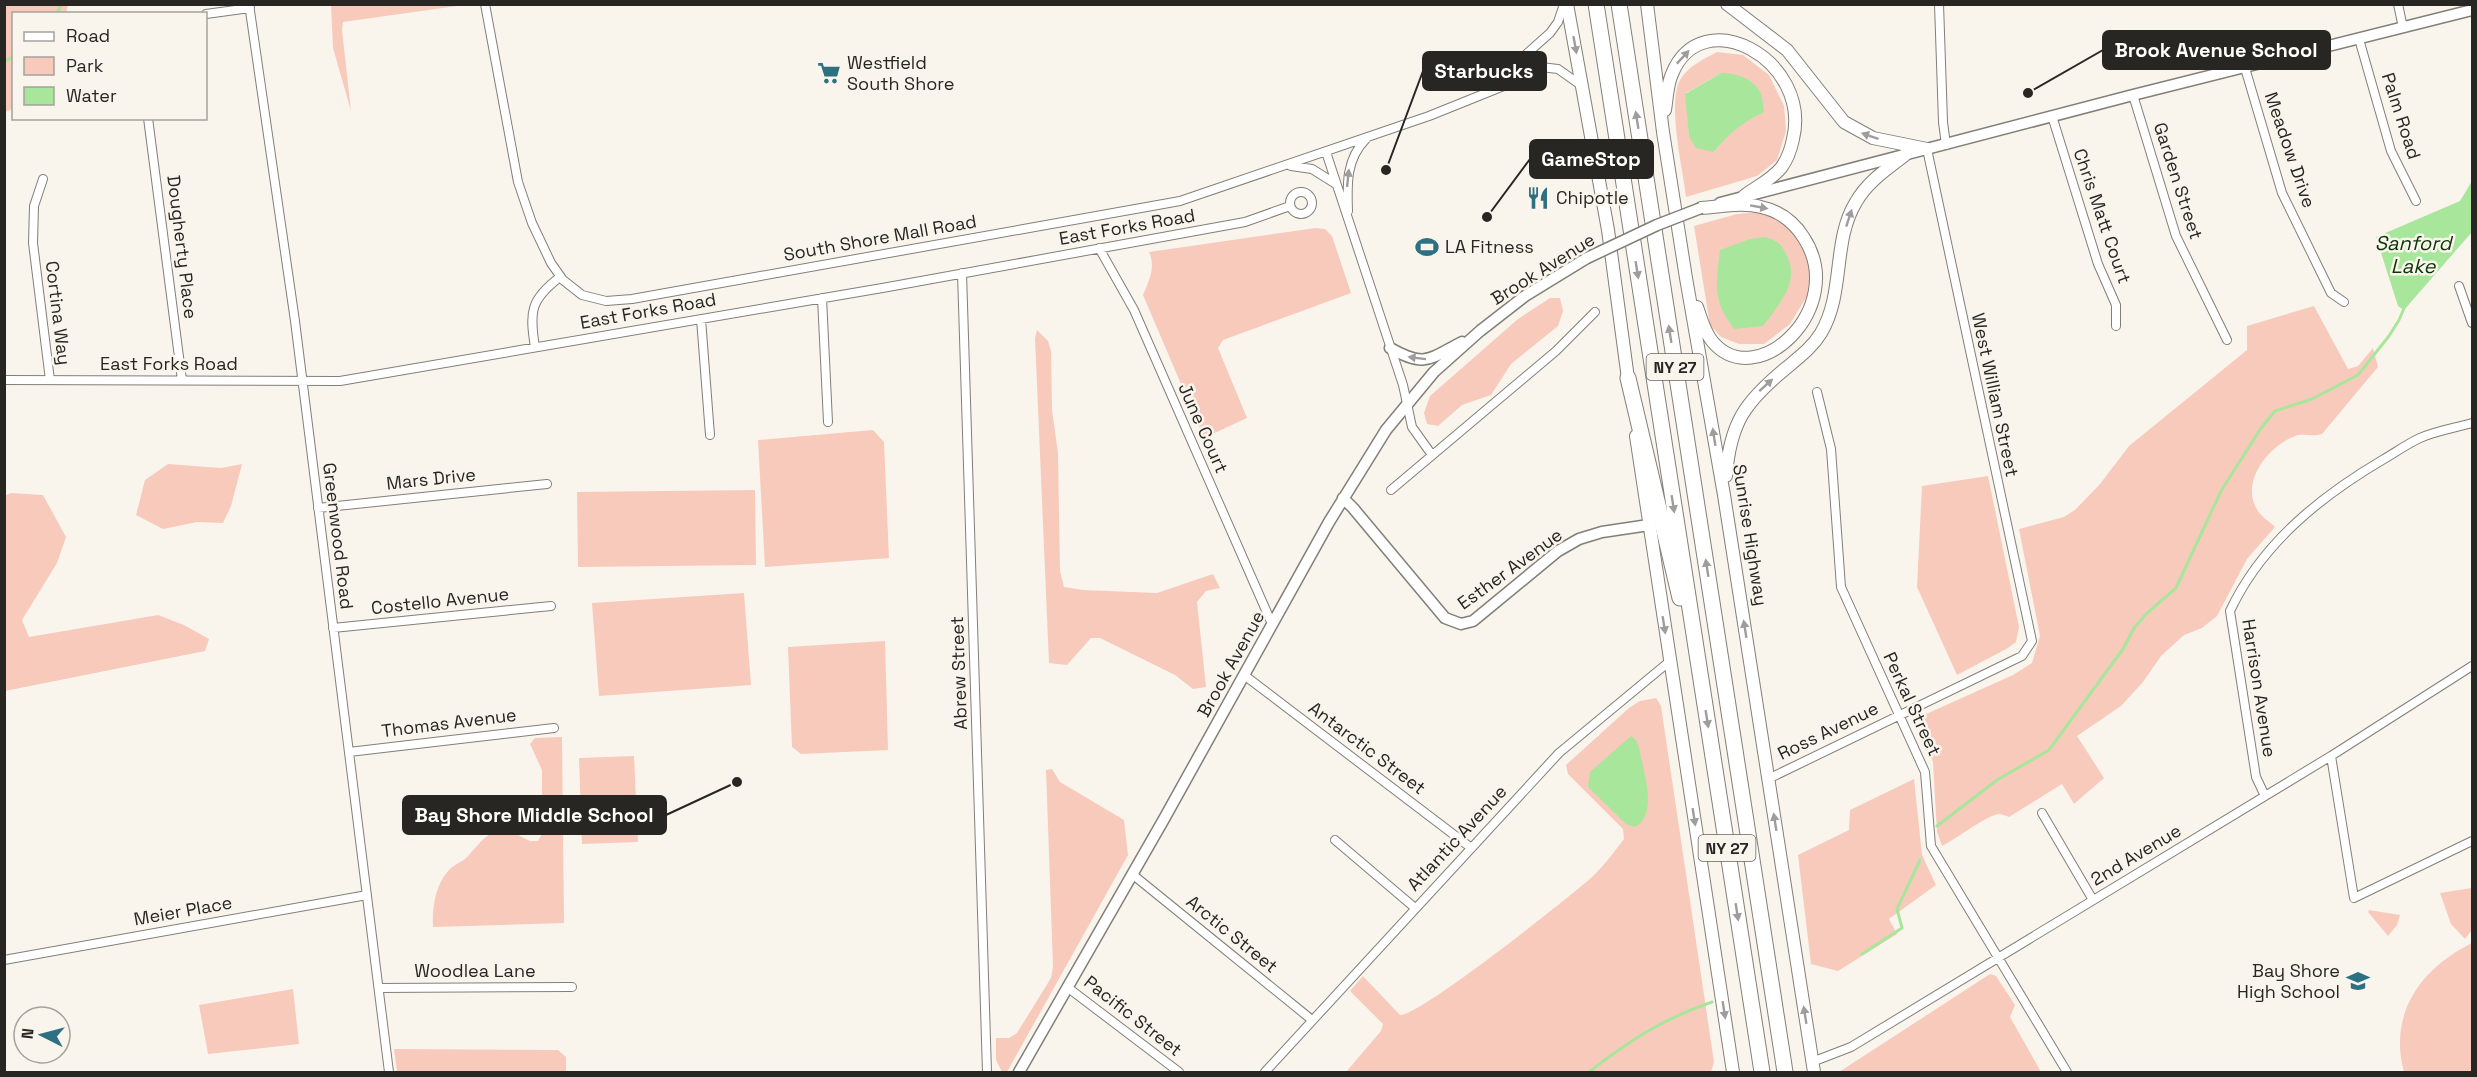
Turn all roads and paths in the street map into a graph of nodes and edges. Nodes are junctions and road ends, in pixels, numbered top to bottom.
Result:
1 (485, 4) edge
2 (1565, 4) edge
3 (1596, 4) edge
4 (1619, 4) edge
5 (1647, 4) edge
6 (1727, 4) edge
7 (1939, 4) edge
8 (2398, 4) edge
9 (250, 6) edge
10 (2472, 10) edge
11 (207, 14) edge
12 (2403, 28) junction
13 (2359, 39) junction
14 (2245, 68) junction
15 (1582, 86) junction
16 (2133, 95) junction
17 (1479, 96) junction
18 (2052, 116) junction
19 (148, 120) edge
20 (1663, 132) junction
21 (1367, 138) junction
22 (1946, 144) junction
23 (1927, 149) junction
24 (1326, 152) junction
25 (1905, 155) junction
26 (1287, 166) junction
27 (43, 179) dead end
28 (1336, 184) junction
29 (1744, 196) junction
30 (2416, 201) dead end
31 (1290, 207) dead end
32 (1701, 208) junction
33 (1349, 223) junction
34 (1099, 248) junction
35 (962, 273) junction
36 (560, 277) junction
37 (1686, 278) junction
38 (2459, 286) dead end
39 (822, 298) junction
40 (2344, 302) dead end
41 (1595, 312) dead end
42 (701, 319) junction
43 (2472, 323) edge
44 (2116, 326) dead end
45 (1480, 331) junction
46 (2227, 340) dead end
47 (536, 347) junction
48 (1390, 348) junction
49 (1628, 378) junction
50 (4, 380) edge
51 (50, 380) junction
52 (182, 380) junction
53 (302, 380) junction
54 (1817, 392) dead end
55 (1407, 403) junction
56 (828, 422) dead end
57 (2472, 423) edge
58 (710, 435) dead end
59 (1432, 455) junction
60 (547, 484) dead end
61 (1391, 490) dead end
62 (1724, 495) junction
63 (1343, 498) junction
64 (318, 508) junction
65 (1649, 525) junction
66 (551, 606) dead end
67 (1272, 624) junction
68 (333, 628) junction
69 (2030, 646) joint
70 (1670, 661) junction
71 (1698, 662) junction
72 (2472, 666) edge
73 (1244, 675) junction
74 (1898, 715) junction
75 (554, 728) dead end
76 (349, 752) junction
77 (2331, 756) junction
78 (1768, 779) junction
79 (2265, 796) junction
80 (2042, 813) dead end
81 (1335, 840) dead end
82 (2472, 841) edge
83 (1470, 847) junction
84 (1132, 874) junction
85 (367, 895) junction
86 (2093, 900) junction
87 (1415, 908) junction
88 (1998, 958) junction
89 (4, 960) edge
90 (572, 987) dead end
91 (1067, 987) junction
92 (379, 988) junction
93 (1774, 1006) junction
94 (1312, 1020) junction
95 (1813, 1067) edge
96 (389, 1072) edge
97 (987, 1072) edge
98 (1019, 1072) edge
99 (1179, 1072) edge
100 (1265, 1072) edge
101 (1733, 1072) edge
102 (1760, 1072) edge
103 (1785, 1072) edge
104 (1794, 1072) edge
105 (2067, 1072) edge

1 - 36 street, South Shore Mall Road
2 -> 15 main road
2 - 17 street, South Shore Mall Road
3 -> 71 highway, NY 27
93 -> 4 highway, NY 27
5 - 20 main road, Sunrise Highway
23 -> 6 main road
7 - 22 street
8 - 12 street
9 - 11 street
9 - 53 street, Greenwood Road
10 - 12 street, Brook Avenue
12 - 13 street, Brook Avenue
13 - 14 street, Brook Avenue
13 - 30 street, Palm Road
14 - 16 street, Brook Avenue
14 - 40 street, Meadow Drive
15 - 17 street, South Shore Mall Road
15 - 49 main road
16 - 18 street, Brook Avenue
16 - 46 street, Garden Street
17 - 21 street, South Shore Mall Road
18 - 22 street, Brook Avenue
18 - 44 street, Chris Matt Court
19 - 52 street, Dougherty Place
20 -> 29 main road
20 - 37 main road, Sunrise Highway
21 - 24 street, South Shore Mall Road
33 -> 21 street
22 - 23 street, Brook Avenue
23 - 25 street, Brook Avenue
23 - 69 street, West William Street
24 - 26 street, South Shore Mall Road
24 - 28 street
25 - 29 street, Brook Avenue
62 -> 25 main road
26 - 28 street
26 - 36 street, South Shore Mall Road
27 - 51 street, Cortina Way
28 - 33 street
29 - 32 street, Brook Avenue
31 - 34 street, East Forks Road
32 -> 37 main road
32 - 45 street, Brook Avenue, bridge
33 - 48 street
34 - 35 street, East Forks Road
34 - 67 street, June Court
35 - 39 street, East Forks Road
35 - 97 street, Abrew Street
36 - 47 street
62 -> 37 main road, Sunrise Highway
38 - 43 street
39 - 42 street, East Forks Road
39 - 56 street
41 - 59 street
42 - 47 street, East Forks Road
42 - 58 street
45 -> 48 street
45 - 55 street, Brook Avenue
47 - 53 street, East Forks Road
48 - 55 street
49 - 65 main road
49 - 71 highway
50 - 51 street, East Forks Road
51 - 52 street, East Forks Road
52 - 53 street, East Forks Road
53 - 64 street, Greenwood Road
54 - 74 street, Perkal Street
55 - 59 street
55 - 63 street, Brook Avenue
57 - 79 street, Harrison Avenue
59 - 61 street
60 - 64 street, Mars Drive
78 -> 62 main road, Sunrise Highway
63 - 65 street, Esther Avenue
63 - 67 street, Brook Avenue
64 - 68 street, Greenwood Road
65 -> 70 main road
66 - 68 street, Costello Avenue
67 - 73 street, Brook Avenue
68 - 76 street, Greenwood Road
69 - 74 street, Ross Avenue
70 - 83 street, Atlantic Avenue
70 -> 101 main road
71 -> 102 highway, NY 27
72 - 77 street, 2nd Avenue
73 - 83 street, Antarctic Street
73 - 84 street, Brook Avenue
74 - 78 street, Ross Avenue
74 - 88 street, Perkal Street
75 - 76 street, Thomas Avenue
76 - 85 street, Greenwood Road
77 - 79 street, 2nd Avenue
77 - 82 street
95 -> 78 main road, Sunrise Highway
79 - 86 street, 2nd Avenue
80 - 86 street
81 - 87 street
83 - 87 street, Atlantic Avenue
84 - 91 street, Brook Avenue
84 - 94 street, Arctic Street
85 - 89 street, Meier Place
85 - 92 street, Greenwood Road
86 - 88 street, 2nd Avenue
87 - 94 street, Atlantic Avenue
88 - 95 street, 2nd Avenue
88 - 105 street, Perkal Street
90 - 92 street, Woodlea Lane
91 - 98 street, Brook Avenue
91 - 99 street, Pacific Street
92 - 96 street, Greenwood Road
93 - 103 highway, NY 27
93 - 104 highway
94 - 100 street, Atlantic Avenue

